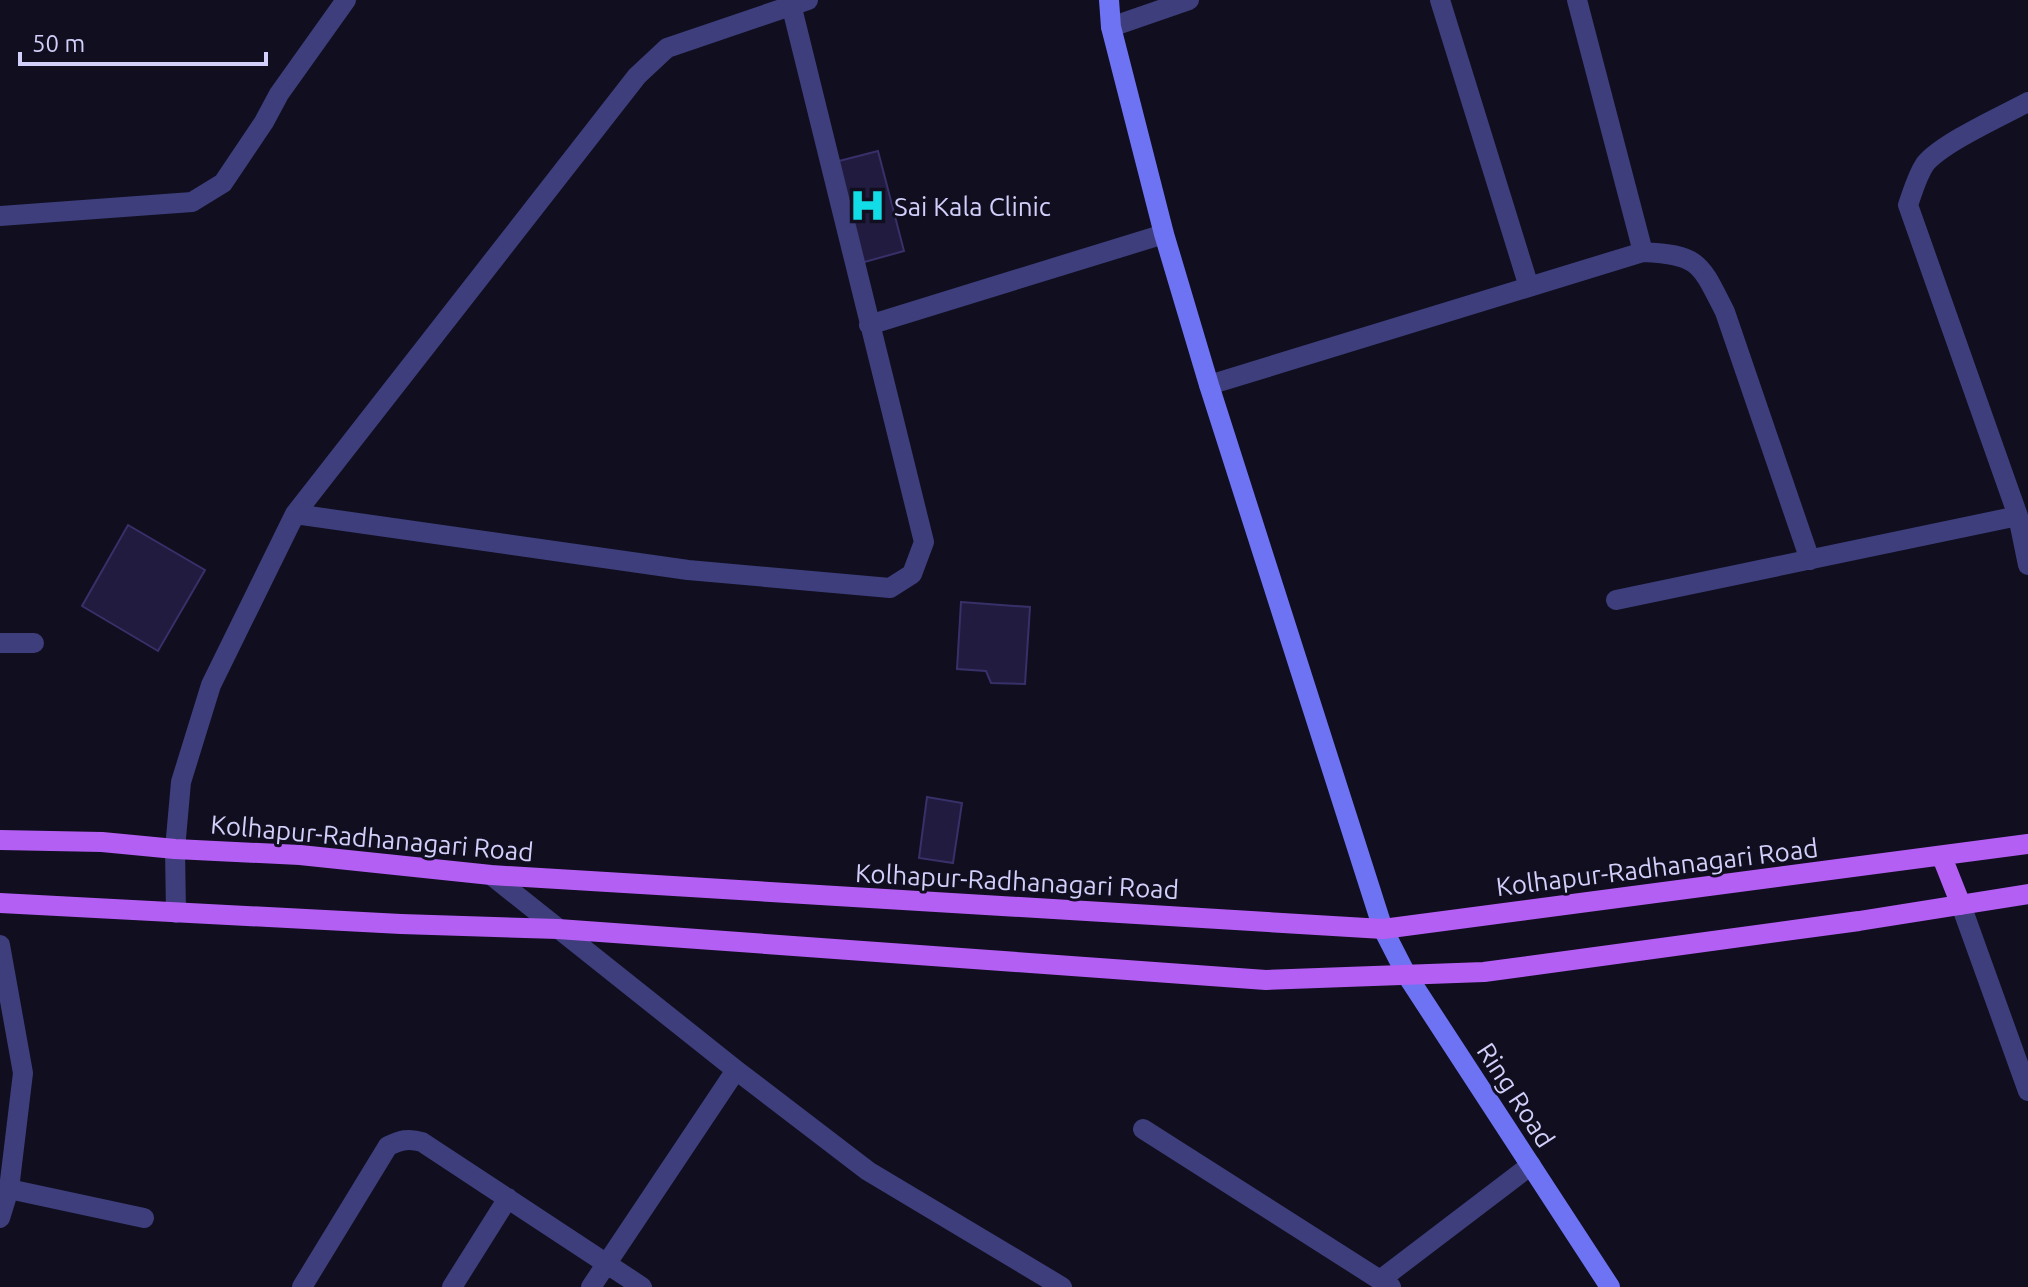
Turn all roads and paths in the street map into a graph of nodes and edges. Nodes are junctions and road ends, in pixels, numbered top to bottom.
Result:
1 (346, 0) edge
2 (1109, 0) edge
3 (1189, 0) edge
4 (1440, 0) edge
5 (1577, 0) edge
6 (796, 1) edge
7 (1111, 27) junction
8 (2028, 102) edge
9 (0, 216) edge
10 (1164, 234) junction
11 (1643, 252) junction
12 (1529, 287) junction
13 (869, 325) junction
14 (1209, 385) junction
15 (295, 514) junction
16 (2018, 516) junction
17 (1810, 560) junction
18 (2028, 565) edge
19 (1616, 600) dead end
20 (0, 643) edge
21 (34, 643) dead end
22 (0, 840) edge
23 (2028, 844) edge
24 (175, 849) junction
25 (1942, 857) junction
26 (491, 875) junction
27 (2028, 894) edge
28 (0, 903) edge
29 (1961, 905) junction
30 (176, 913) junction
31 (558, 929) junction
32 (1383, 929) junction
33 (0, 945) edge
34 (1406, 974) junction
35 (736, 1070) junction
36 (2028, 1091) edge
37 (1143, 1129) dead end
38 (1531, 1165) junction
39 (4, 1189) edge
40 (508, 1198) junction
41 (0, 1218) edge
42 (144, 1218) dead end
43 (605, 1264) junction
44 (1386, 1284) edge
45 (302, 1287) edge
46 (452, 1287) edge
47 (591, 1287) edge
48 (642, 1287) edge
49 (1062, 1287) edge
50 (1610, 1287) edge

1 - 9 street
2 - 7 main road, Ring Road
3 - 7 street
4 - 12 street
5 - 11 street
6 - 13 street
6 - 15 street
7 - 10 main road, Ring Road
8 - 16 street
10 - 13 street
10 - 14 main road, Ring Road
11 - 12 street
11 - 17 street
12 - 14 street
13 - 15 street
14 - 32 main road, Ring Road
15 - 24 street
16 - 17 street
16 - 18 street
17 - 19 street
20 - 21 street
22 - 24 main road, Kolhapur-Radhanagari Road
23 - 25 main road, Kolhapur-Radhanagari Road
24 - 26 main road, Kolhapur-Radhanagari Road
24 - 30 street
25 - 29 main road
25 - 32 main road, Kolhapur-Radhanagari Road
26 - 31 street
26 - 32 main road, Kolhapur-Radhanagari Road
27 - 29 main road
28 - 30 main road
29 - 34 main road
29 - 36 street
30 - 31 main road
31 - 34 main road
31 - 35 street
32 - 34 main road, Ring Road
33 - 39 street
34 - 38 main road, Ring Road
35 - 43 street
35 - 49 street
37 - 44 street
38 - 44 street
38 - 50 main road, Ring Road
39 - 41 street
39 - 42 street
40 - 43 street
40 - 45 street
40 - 46 street
43 - 47 street
43 - 48 street

